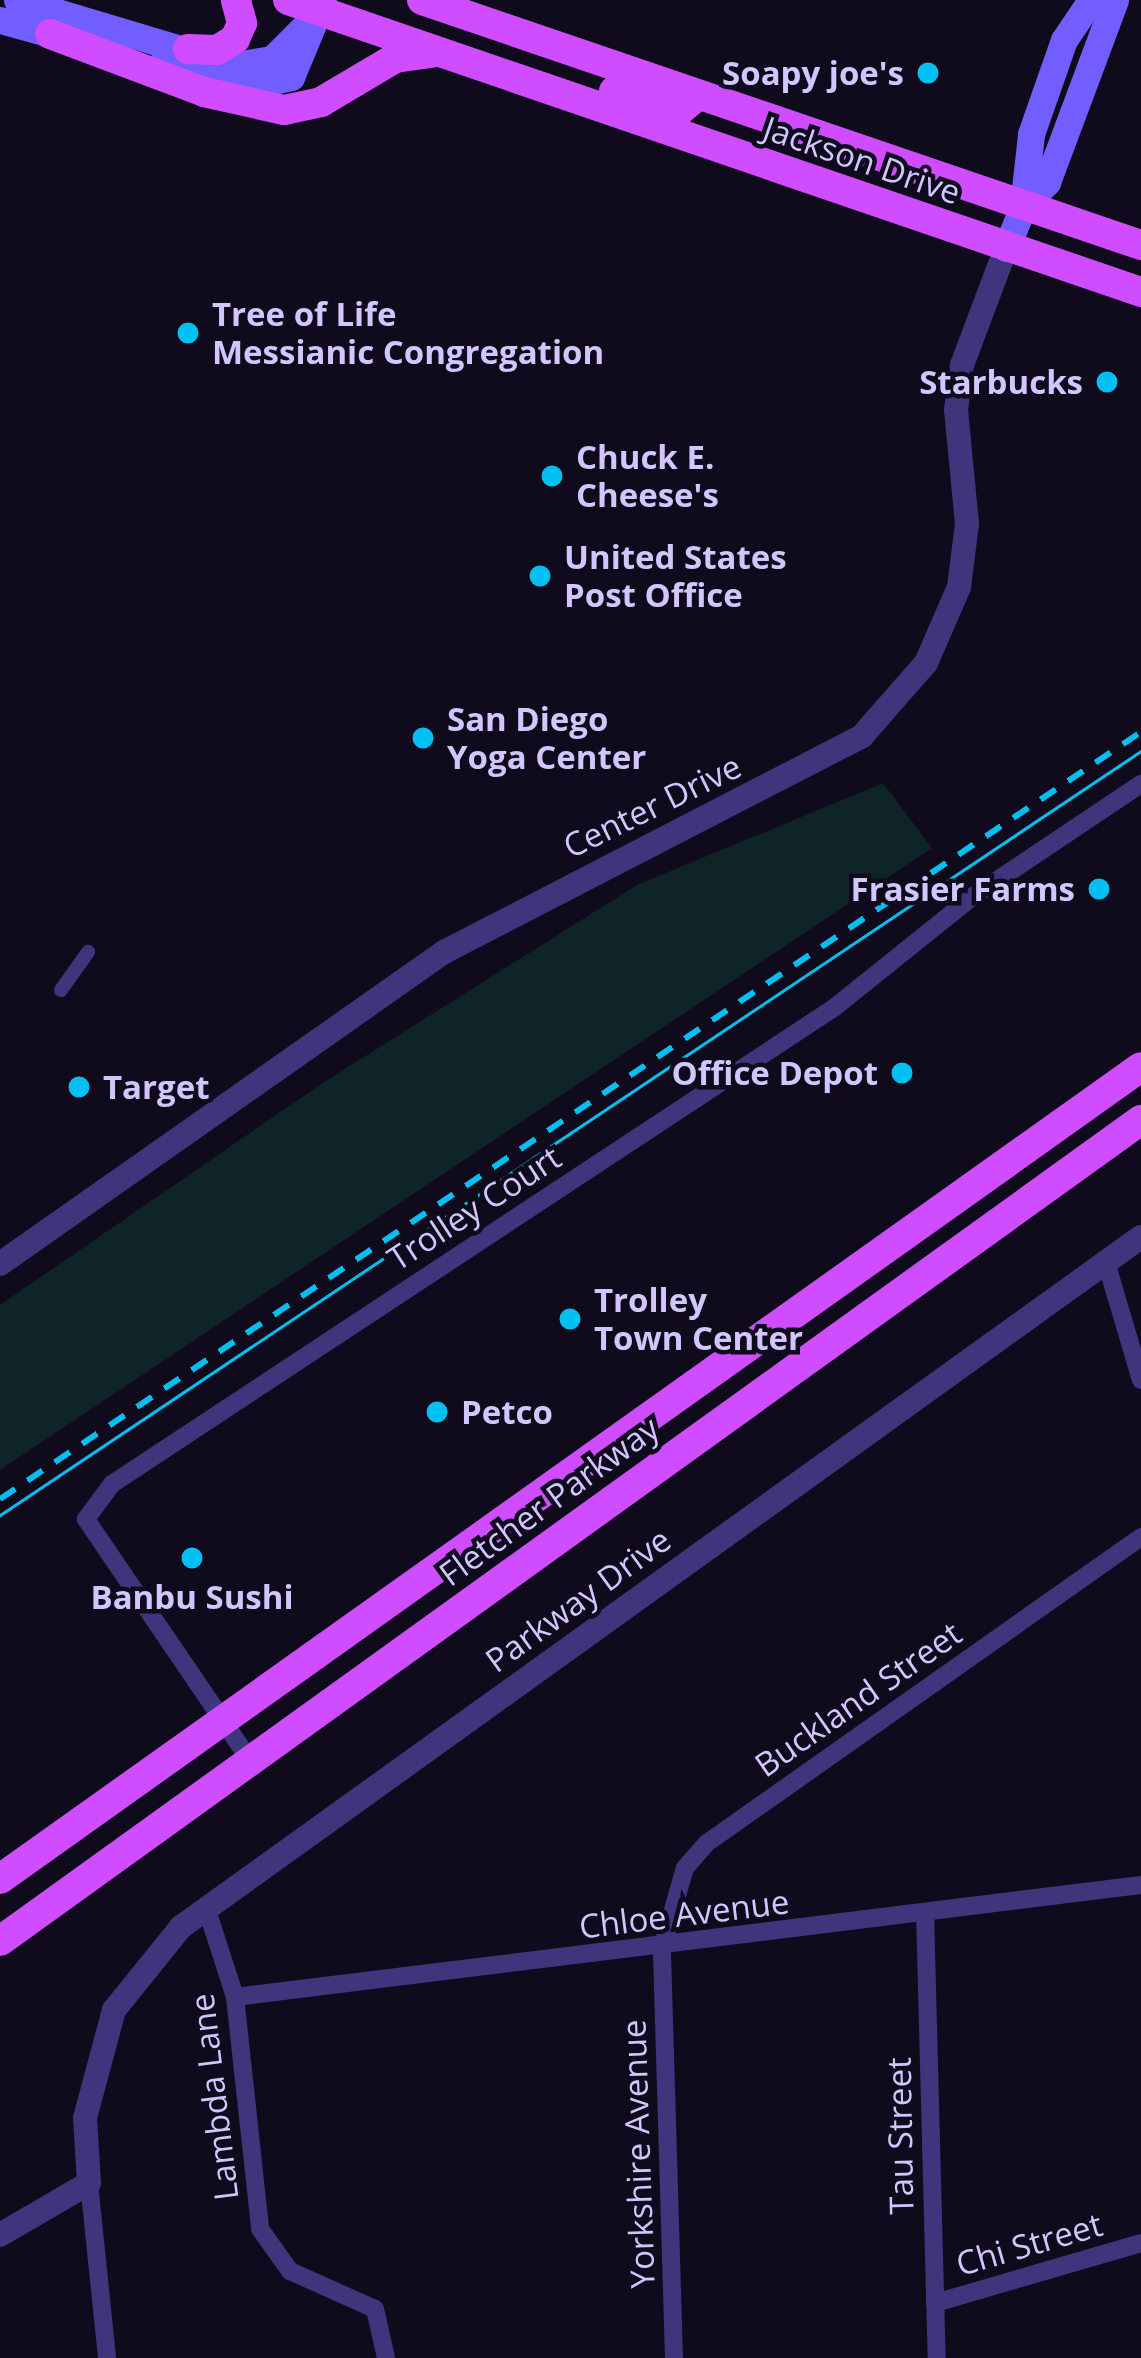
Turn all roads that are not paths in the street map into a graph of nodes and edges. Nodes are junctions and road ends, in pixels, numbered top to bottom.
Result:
1 (17, 0) edge
2 (236, 0) edge
3 (288, 0) edge
4 (422, 0) edge
5 (451, 0) edge
6 (1091, 0) edge
7 (1115, 0) edge
8 (322, 6) edge
9 (0, 20) edge
10 (489, 24) junction
11 (50, 34) junction
12 (188, 49) junction
13 (445, 53) junction
14 (549, 90) junction
15 (698, 94) junction
16 (1023, 207) junction
17 (1141, 245) edge
18 (1006, 248) junction
19 (1141, 292) edge
20 (1141, 784) edge
21 (88, 952) dead end
22 (62, 990) dead end
23 (1141, 1067) edge
24 (1141, 1120) edge
25 (1141, 1237) edge
26 (1106, 1262) junction
27 (0, 1264) edge
28 (1141, 1380) edge
29 (1141, 1537) edge
30 (223, 1721) junction
31 (251, 1762) junction
32 (0, 1879) edge
33 (1141, 1885) edge
34 (206, 1907) junction
35 (925, 1912) junction
36 (0, 1941) edge
37 (662, 1948) junction
38 (235, 1997) junction
39 (89, 2183) junction
40 (0, 2235) edge
41 (1141, 2243) edge
42 (934, 2303) junction
43 (107, 2358) edge
44 (386, 2358) edge
45 (674, 2358) edge
46 (937, 2358) edge

1 - 12 main road
2 - 12 main road
3 - 8 main road, Jackson Drive
4 - 10 main road, Jackson Drive
5 - 10 main road
6 - 16 main road, Center Drive
7 - 16 main road, Center Drive
8 - 11 main road
8 - 12 main road
8 - 13 main road, Jackson Drive
9 - 11 main road
10 - 15 main road, Jackson Drive
11 - 13 main road
13 - 14 main road, Jackson Drive
14 - 15 main road
14 - 18 main road, Jackson Drive
15 - 16 main road, Jackson Drive
16 - 17 main road, Jackson Drive
16 - 18 main road, Center Drive
18 - 19 main road, Jackson Drive
18 - 27 street, Center Drive
20 - 30 street, Trolley Court
21 - 22 street
23 - 30 main road, Fletcher Parkway
24 - 31 main road, Fletcher Parkway
25 - 26 street, Parkway Drive
26 - 28 street
26 - 34 street, Parkway Drive
29 - 37 street, Buckland Street
30 - 31 street, Trolley Court
30 - 32 main road, Fletcher Parkway
31 - 36 main road, Fletcher Parkway
33 - 35 street, Chloe Avenue
34 - 38 street, Lambda Lane
34 - 39 street, Parkway Drive
35 - 37 street, Chloe Avenue
35 - 42 street, Tau Street
37 - 38 street, Chloe Avenue
37 - 45 street, Yorkshire Avenue
38 - 44 street, Lambda Lane
39 - 40 street
39 - 43 street
41 - 42 street, Chi Street
42 - 46 street, Tau Street

